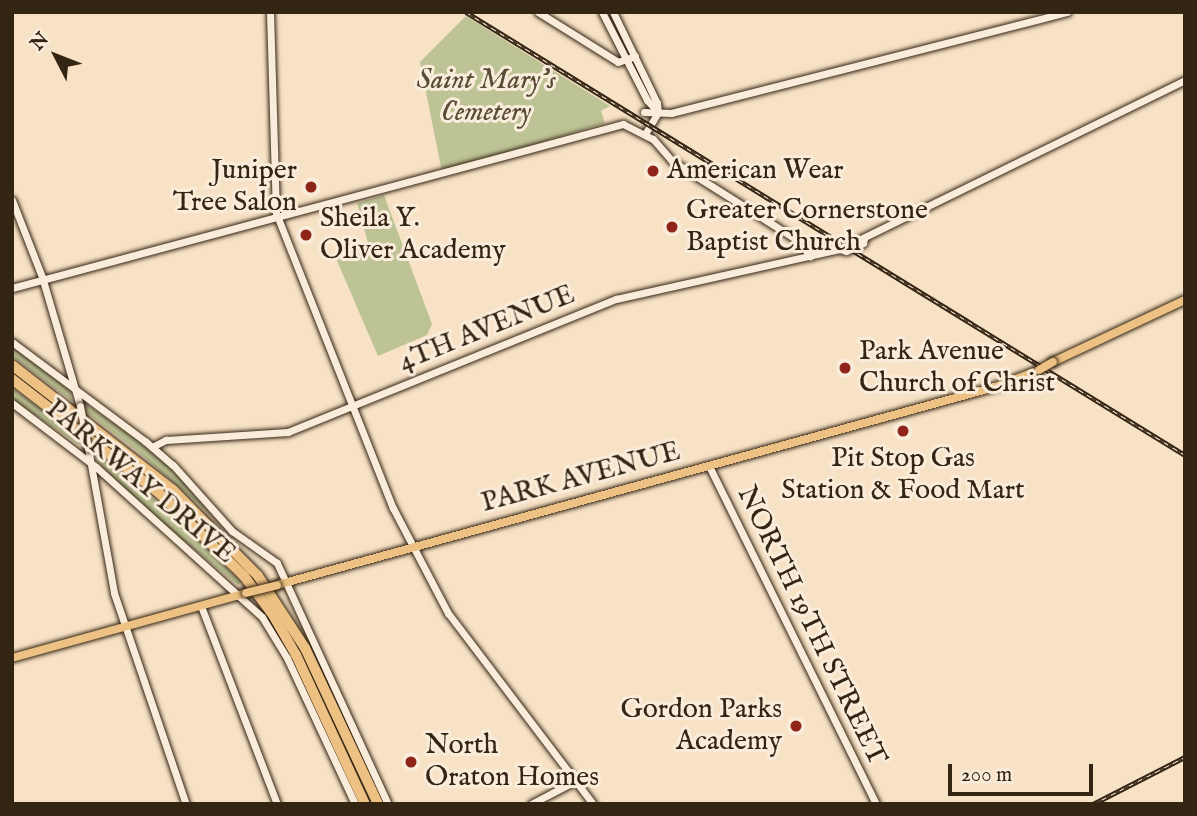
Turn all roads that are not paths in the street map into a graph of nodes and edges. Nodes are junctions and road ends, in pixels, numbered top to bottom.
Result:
1 (270, 12) edge
2 (538, 12) edge
3 (602, 12) edge
4 (613, 12) edge
5 (1067, 12) edge
6 (631, 58) junction
7 (1185, 80) edge
8 (647, 100) junction
9 (644, 112) junction
10 (658, 112) junction
11 (634, 128) junction
12 (645, 134) junction
13 (12, 200) edge
14 (278, 217) junction
15 (810, 256) junction
16 (43, 282) junction
17 (12, 288) edge
18 (1185, 294) edge
19 (1185, 300) edge
20 (1151, 314) junction
21 (12, 342) edge
22 (12, 365) edge
23 (12, 380) edge
24 (76, 389) junction
25 (12, 403) edge
26 (354, 406) junction
27 (152, 447) junction
28 (92, 463) junction
29 (709, 466) junction
30 (413, 548) junction
31 (282, 584) junction
32 (243, 594) junction
33 (201, 606) junction
34 (125, 628) junction
35 (12, 658) edge
36 (575, 781) junction
37 (186, 804) edge
38 (277, 804) edge
39 (355, 804) edge
40 (365, 804) edge
41 (378, 804) edge
42 (388, 804) edge
43 (531, 804) edge
44 (593, 804) edge
45 (876, 804) edge

1 - 14 street
2 - 6 street
3 - 6 street
4 - 6 street
5 - 10 street
6 - 8 street
6 - 10 street
7 - 15 street, 4TH AVENUE
8 - 9 street
8 - 10 street
9 - 10 street
9 - 11 street
10 - 12 street
11 - 12 street
11 - 14 street
12 - 15 street
13 - 16 street
14 - 16 street
14 - 26 street
15 - 26 street, 4TH AVENUE
16 - 17 street
16 - 24 street
18 - 20 main road, PARK AVENUE
19 - 20 main road, PARK AVENUE
20 - 29 main road, PARK AVENUE, bridge
21 - 24 street, PARKWAY DRIVE
22 - 41 highway
23 - 40 highway
24 - 27 street, PARKWAY DRIVE
24 - 28 street, bridge
25 - 28 street, PARKWAY DRIVE
26 - 27 street, 4TH AVENUE
26 - 30 street
27 - 31 street, PARKWAY DRIVE
28 - 32 street, PARKWAY DRIVE
28 - 34 street
29 - 30 main road, PARK AVENUE
29 - 45 street, NORTH 19TH STREET
30 - 31 main road, PARK AVENUE
30 - 36 street
31 - 32 main road, PARK AVENUE, bridge
31 - 42 street
32 - 33 main road, PARK AVENUE
32 - 39 street, PARKWAY DRIVE
33 - 34 main road, PARK AVENUE
33 - 38 street
34 - 35 main road, PARK AVENUE
34 - 37 street
36 - 43 street
36 - 44 street

